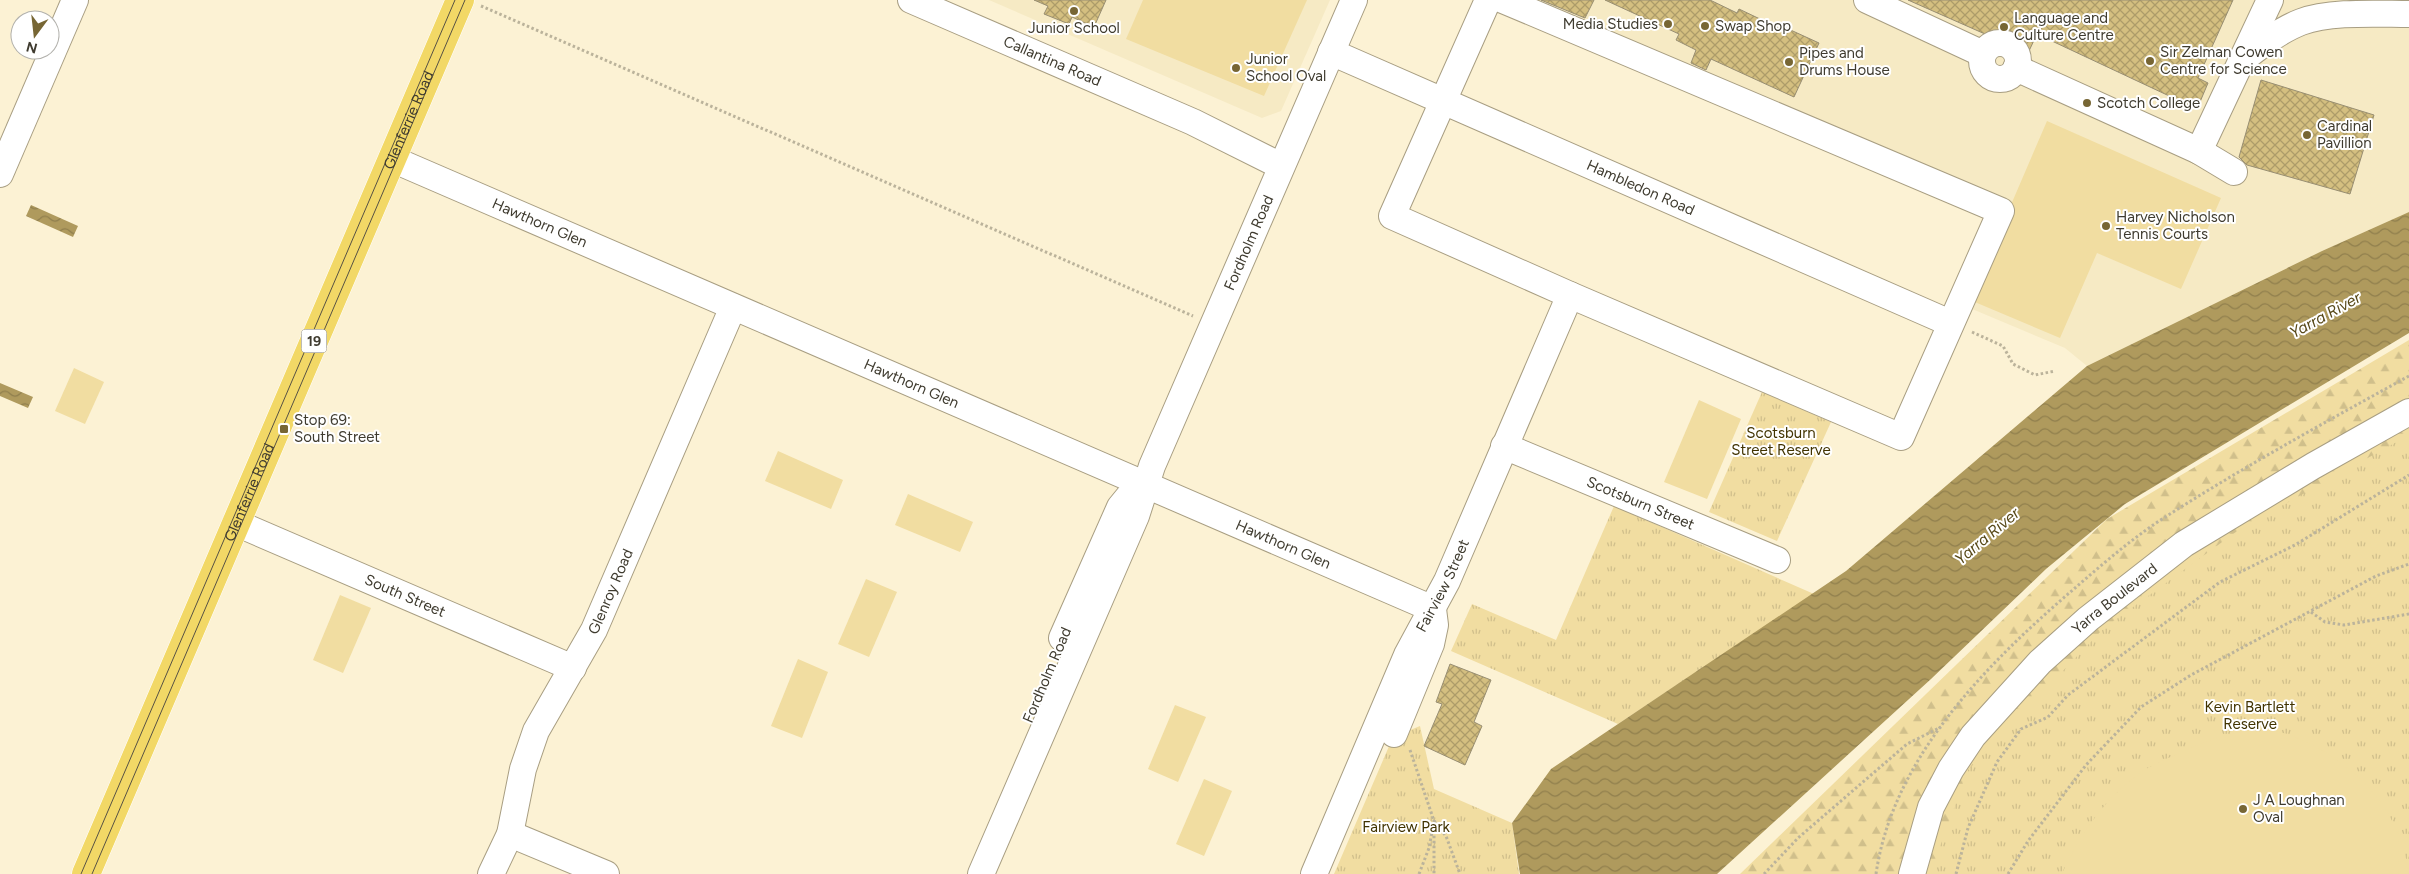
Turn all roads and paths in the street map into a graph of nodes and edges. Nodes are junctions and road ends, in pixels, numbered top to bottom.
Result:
1 (75, 0) edge
2 (911, 0) edge
3 (1354, 0) edge
4 (1488, 0) edge
5 (1503, 0) edge
6 (1867, 0) edge
7 (2270, 0) edge
8 (466, 1) edge
9 (2409, 14) edge
10 (1330, 52) junction
11 (2242, 60) junction
12 (1444, 101) junction
13 (2199, 151) junction
14 (392, 159) junction
15 (1284, 159) junction
16 (2234, 172) dead end
17 (0, 174) edge
18 (1570, 295) junction
19 (733, 307) junction
20 (1950, 323) junction
21 (1213, 325) junction
22 (2056, 372) dead end
23 (2409, 412) edge
24 (1504, 446) junction
25 (2409, 475) edge
26 (1145, 485) junction
27 (236, 523) junction
28 (1777, 560) dead end
29 (2409, 564) edge
30 (1433, 609) junction
31 (2311, 612) junction
32 (2409, 614) edge
33 (574, 668) junction
34 (1942, 727) dead end
35 (1401, 738) joint
36 (1912, 772) dead end
37 (1434, 820) junction
38 (510, 834) junction
39 (86, 874) edge
40 (491, 874) edge
41 (606, 874) edge
42 (962, 874) edge
43 (981, 874) edge
44 (1314, 874) edge
45 (1418, 874) edge
46 (1434, 874) edge
47 (1460, 874) edge
48 (1764, 874) edge
49 (1876, 874) edge
50 (1912, 874) edge
51 (1956, 874) edge
52 (2008, 874) edge

1 - 17 street
2 - 15 street, Callantina Road
3 - 10 street, Fordholm Road
4 - 12 street
5 - 20 street
6 - 13 street
7 - 11 street
8 - 14 main road, Glenferrie Road / 19
8 - 21 path
9 - 11 street
10 - 12 street, Hambledon Road
10 - 15 street, Fordholm Road
11 - 13 street
12 - 18 street
12 - 20 street, Hambledon Road
13 - 16 street
14 - 19 street, Hawthorn Glen
14 - 27 main road, Glenferrie Road / 19
15 - 21 street, Fordholm Road
18 - 20 street
18 - 24 street, Fairview Street
19 - 26 street, Hawthorn Glen
19 - 33 street, Glenroy Road
20 - 22 path
21 - 26 street, Fordholm Road
23 - 50 street, Yarra Boulevard
24 - 28 street, Scotsburn Street
24 - 30 street, Fairview Street
25 - 51 path
26 - 30 street, Hawthorn Glen
26 - 42 street, Fordholm Road
26 - 43 street, Fordholm Road
27 - 33 street, South Street
27 - 39 main road, Glenferrie Road / 19
29 - 31 path
30 - 35 street
30 - 44 street, Fairview Street
31 - 32 path
31 - 52 path
33 - 38 street, Glenroy Road
34 - 48 path
35 - 37 path
36 - 49 path
37 - 45 path
37 - 46 path
37 - 47 path
38 - 40 street, Glenroy Road
38 - 41 street

